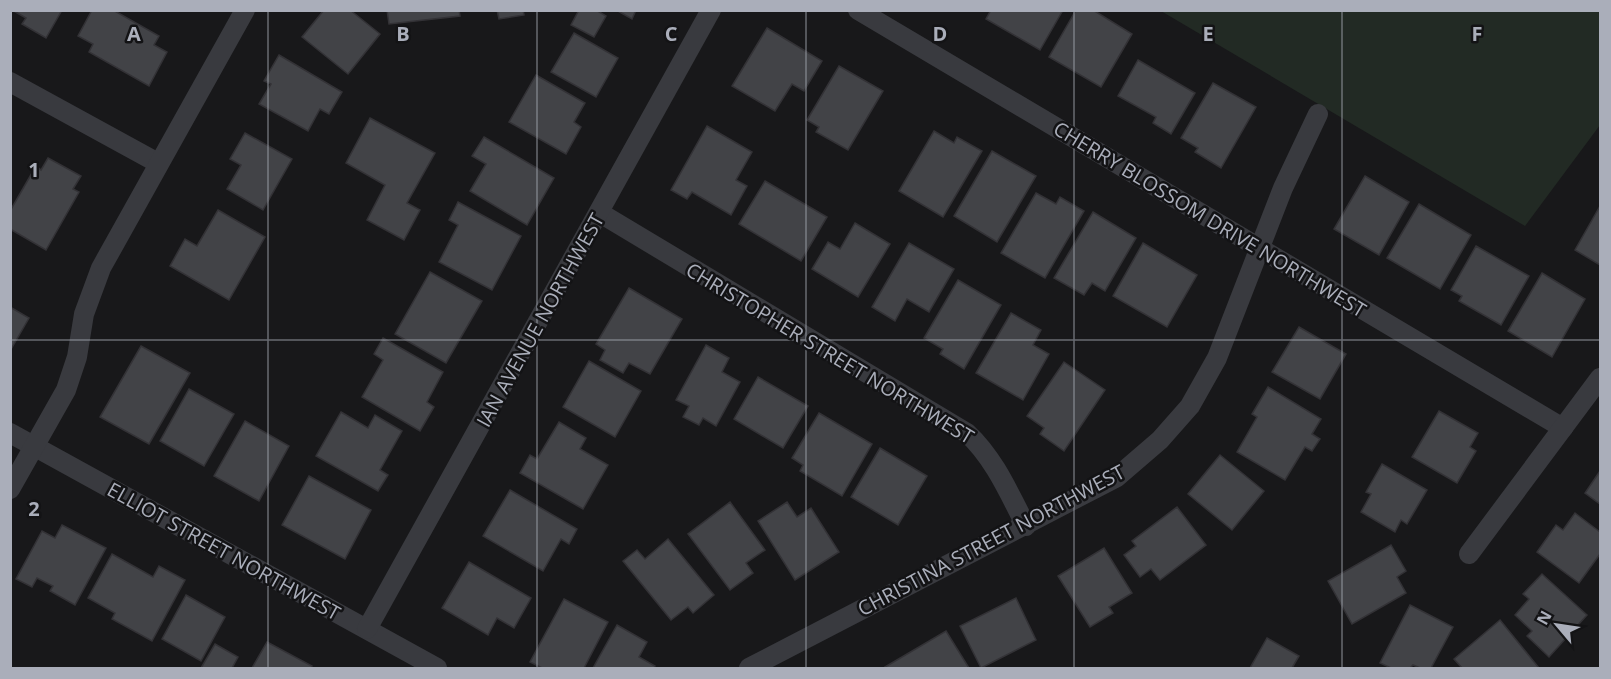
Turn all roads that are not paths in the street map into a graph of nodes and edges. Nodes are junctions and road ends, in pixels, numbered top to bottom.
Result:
1 (244, 10) edge
2 (711, 10) edge
3 (858, 10) edge
4 (10, 81) edge
5 (1318, 114) dead end
6 (158, 163) junction
7 (600, 213) junction
8 (1258, 248) junction
9 (1600, 378) edge
10 (1563, 428) junction
11 (10, 433) edge
12 (34, 446) junction
13 (10, 489) edge
14 (1026, 526) junction
15 (1469, 554) dead end
16 (367, 629) junction
17 (437, 669) edge
18 (749, 669) edge

1 - 6 street
2 - 7 street, IAN AVENUE NORTHWEST
3 - 8 street, CHERRY BLOSSOM DRIVE NORTHWEST
4 - 6 street
5 - 8 street, CHRISTINA STREET NORTHWEST
6 - 12 street
7 - 14 street, CHRISTOPHER STREET NORTHWEST
7 - 16 street, IAN AVENUE NORTHWEST
8 - 10 street, CHERRY BLOSSOM DRIVE NORTHWEST
8 - 14 street, CHRISTINA STREET NORTHWEST
9 - 10 street
10 - 15 street
11 - 12 street, ELLIOT STREET NORTHWEST
12 - 13 street
12 - 16 street, ELLIOT STREET NORTHWEST
14 - 18 street, CHRISTINA STREET NORTHWEST
16 - 17 street, ELLIOT STREET NORTHWEST

